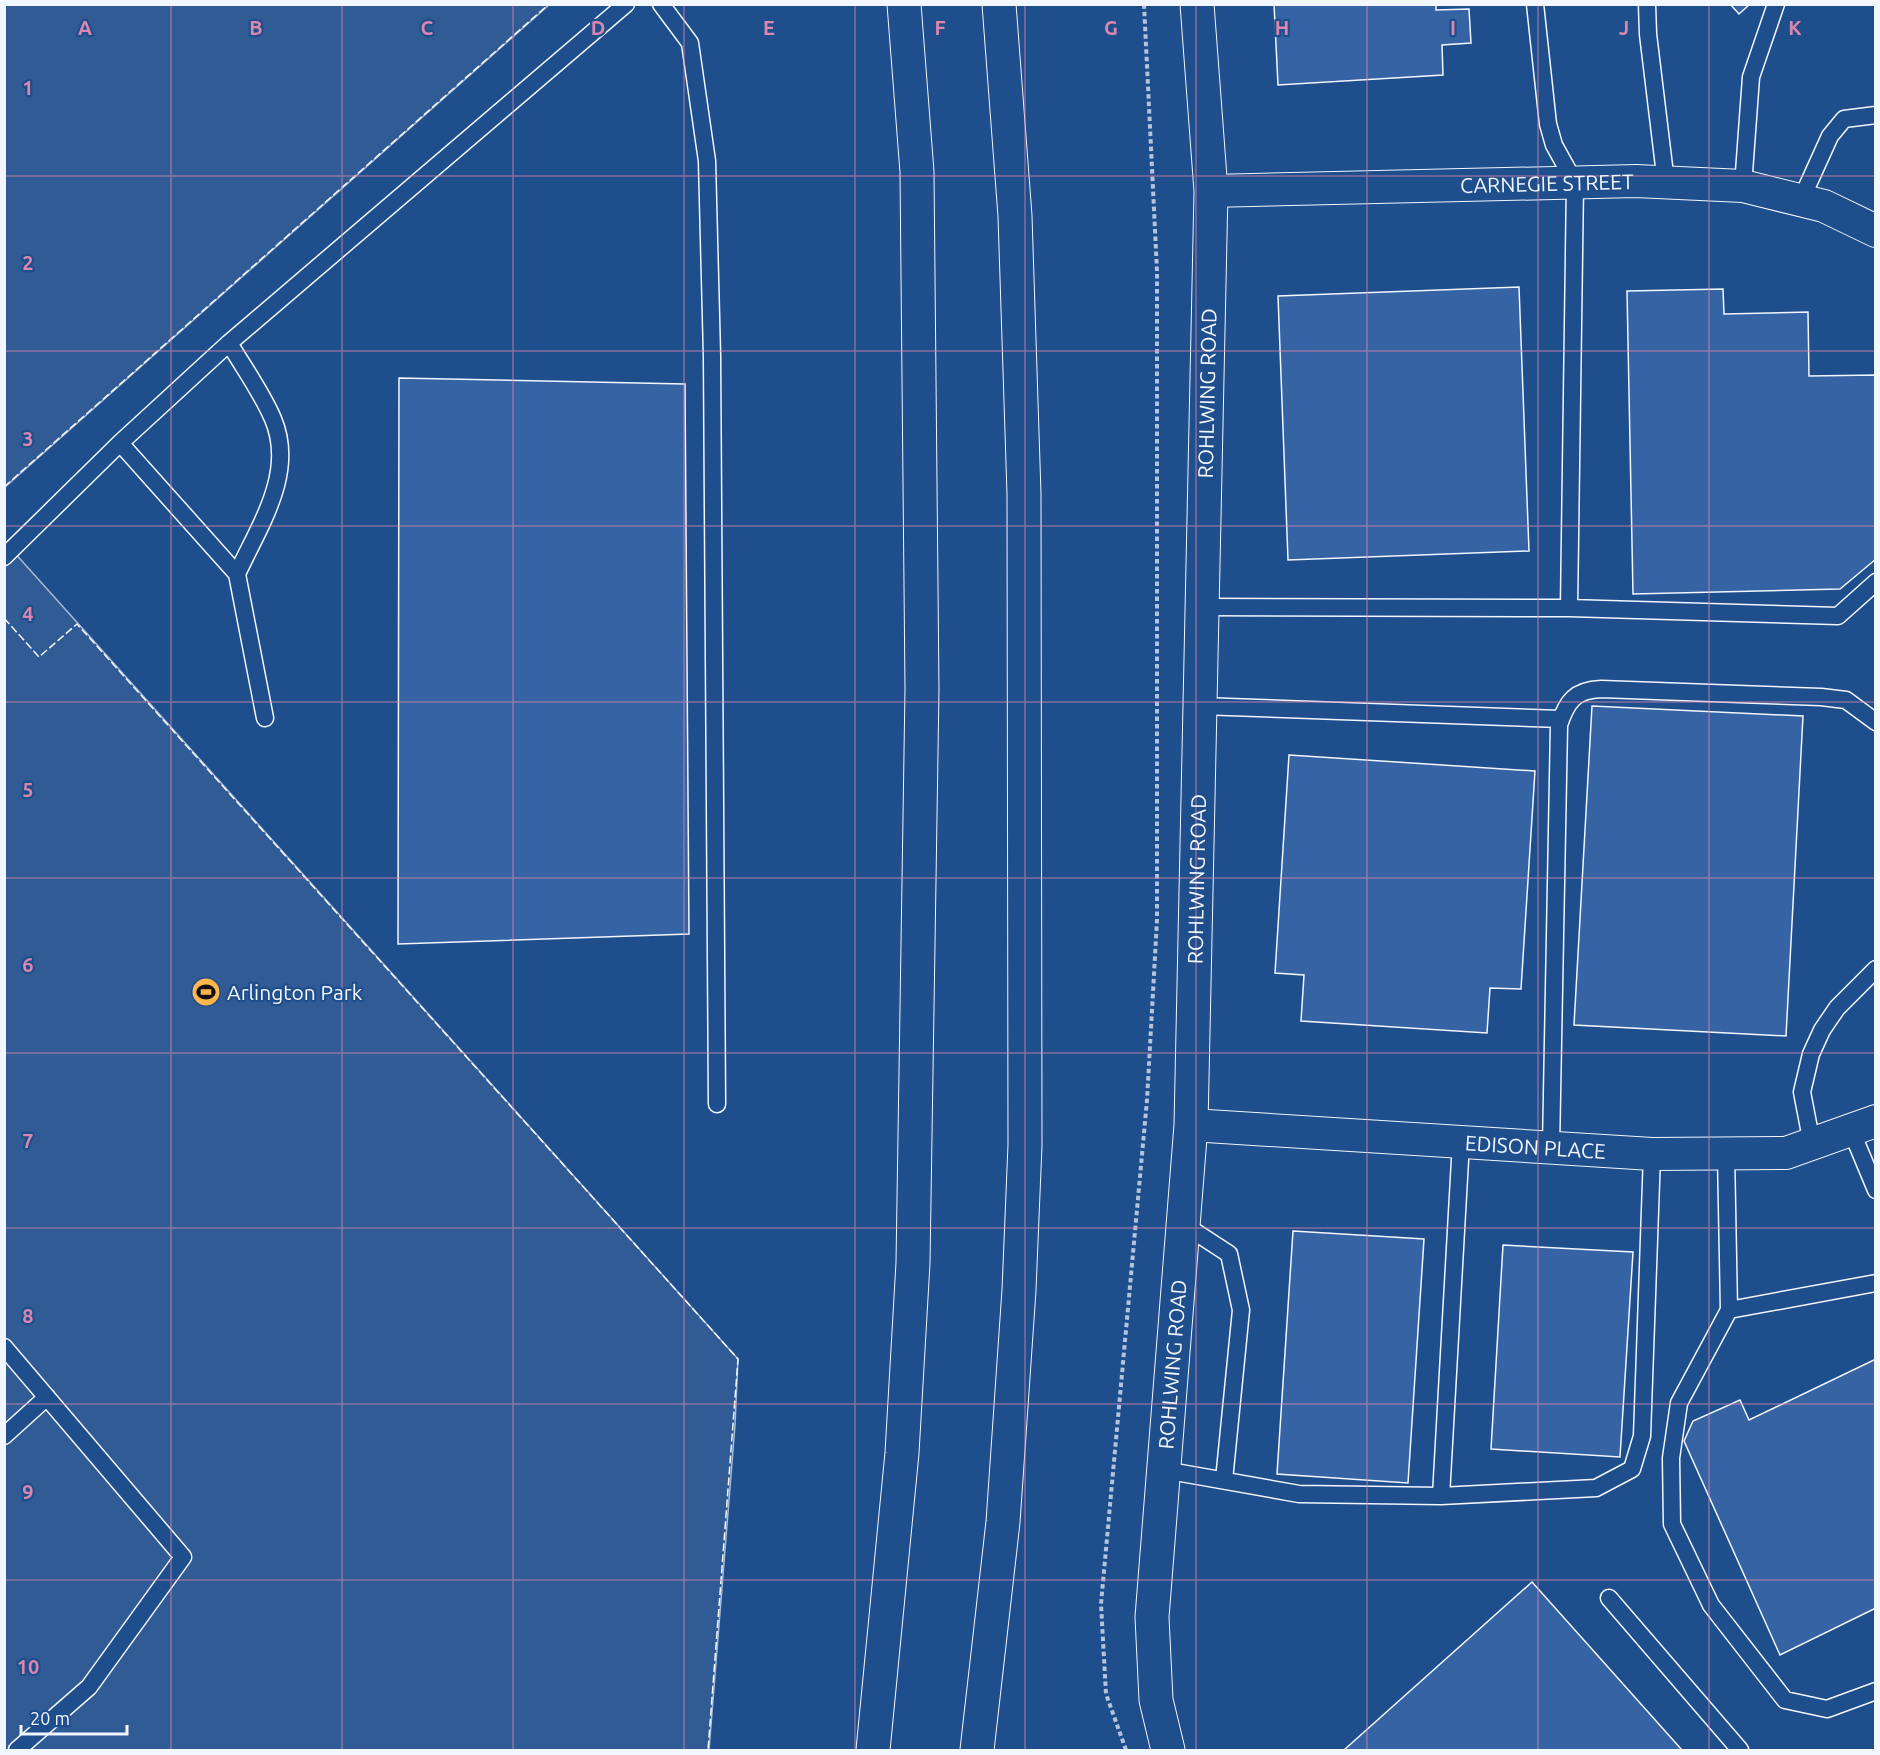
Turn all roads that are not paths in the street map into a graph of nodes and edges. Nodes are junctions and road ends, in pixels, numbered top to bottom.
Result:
1 (626, 4) edge
2 (661, 4) edge
3 (904, 4) edge
4 (999, 4) edge
5 (1197, 4) edge
6 (1535, 4) edge
7 (1647, 4) edge
8 (1776, 4) edge
9 (1875, 115) edge
10 (1575, 183) junction
11 (1666, 183) junction
12 (1743, 186) junction
13 (1210, 191) junction
14 (1801, 200) junction
15 (1875, 231) edge
16 (229, 343) junction
17 (120, 443) junction
18 (4, 557) edge
19 (237, 574) junction
20 (1875, 582) edge
21 (1202, 607) junction
22 (1569, 608) junction
23 (1200, 706) junction
24 (265, 718) dead end
25 (1561, 719) junction
26 (1875, 722) edge
27 (1875, 969) edge
28 (717, 1104) dead end
29 (1191, 1125) junction
30 (1863, 1126) edge
31 (1461, 1142) junction
32 (1812, 1144) junction
33 (1551, 1147) junction
34 (1652, 1154) junction
35 (1726, 1154) junction
36 (1875, 1190) edge
37 (1183, 1224) junction
38 (1875, 1283) edge
39 (1729, 1310) junction
40 (4, 1347) edge
41 (47, 1397) junction
42 (4, 1436) edge
43 (1164, 1470) junction
44 (1224, 1480) junction
45 (1441, 1496) junction
46 (1609, 1598) dead end
47 (1875, 1691) edge
48 (16, 1750) edge
49 (873, 1750) edge
50 (977, 1750) edge
51 (1168, 1750) edge
52 (1740, 1750) edge

1 - 16 lane
2 - 28 lane
3 - 49 main road
4 - 50 main road
5 - 13 main road, ROHLWING ROAD
6 - 10 lane
7 - 11 lane
8 - 12 lane
9 - 14 lane
10 - 11 street, CARNEGIE STREET
10 - 13 street, CARNEGIE STREET
10 - 22 lane
11 - 12 street, CARNEGIE STREET
12 - 14 street, CARNEGIE STREET
13 - 21 main road, ROHLWING ROAD
14 - 15 street, CARNEGIE STREET
16 - 17 lane
16 - 19 lane
17 - 18 lane
17 - 19 lane
19 - 24 lane
20 - 22 lane
21 - 22 lane
21 - 23 main road, ROHLWING ROAD
23 - 25 lane
23 - 29 main road, ROHLWING ROAD
25 - 26 lane
25 - 33 lane
27 - 32 lane
29 - 31 street, EDISON PLACE
29 - 37 main road, ROHLWING ROAD
30 - 32 street, EDISON PLACE
30 - 36 lane
31 - 33 street, EDISON PLACE
31 - 45 lane
32 - 35 street, EDISON PLACE
33 - 34 street, EDISON PLACE
34 - 35 street, EDISON PLACE
34 - 45 lane
35 - 39 lane
37 - 43 main road, ROHLWING ROAD
37 - 44 lane
38 - 39 lane
39 - 47 lane
40 - 41 lane
41 - 42 lane
41 - 48 lane
43 - 44 lane
43 - 51 main road, ROHLWING ROAD
44 - 45 lane
46 - 52 lane

